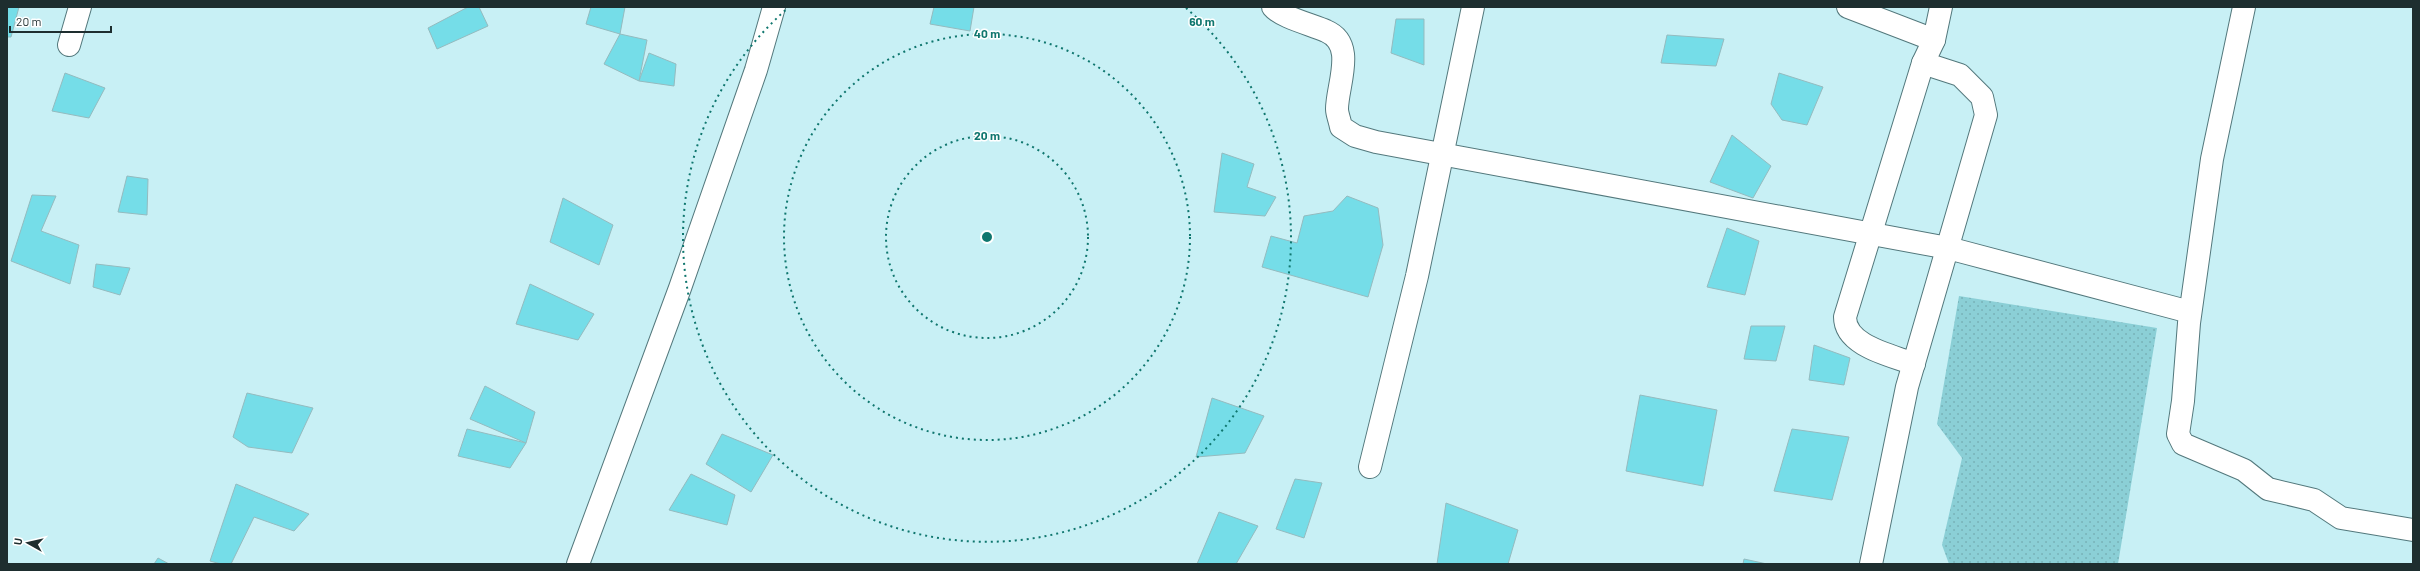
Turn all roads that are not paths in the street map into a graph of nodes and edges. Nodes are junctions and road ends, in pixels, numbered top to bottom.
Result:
1 (80, 7) edge
2 (774, 7) edge
3 (1273, 7) edge
4 (1473, 7) edge
5 (1848, 7) edge
6 (1941, 7) edge
7 (2244, 7) edge
8 (1934, 40) junction
9 (68, 45) dead end
10 (1923, 63) junction
11 (1442, 154) junction
12 (1871, 233) junction
13 (1948, 248) junction
14 (2190, 312) junction
15 (1914, 364) junction
16 (1370, 467) dead end
17 (2413, 530) edge
18 (578, 564) edge
19 (1871, 564) edge

1 - 9 street
2 - 18 street
3 - 11 street
4 - 11 street
5 - 8 street
6 - 8 street
7 - 14 street
8 - 10 street
10 - 12 street
10 - 13 street
11 - 12 street
11 - 16 street
12 - 13 street
12 - 15 street
13 - 14 street
13 - 15 street
14 - 17 street
15 - 19 street

